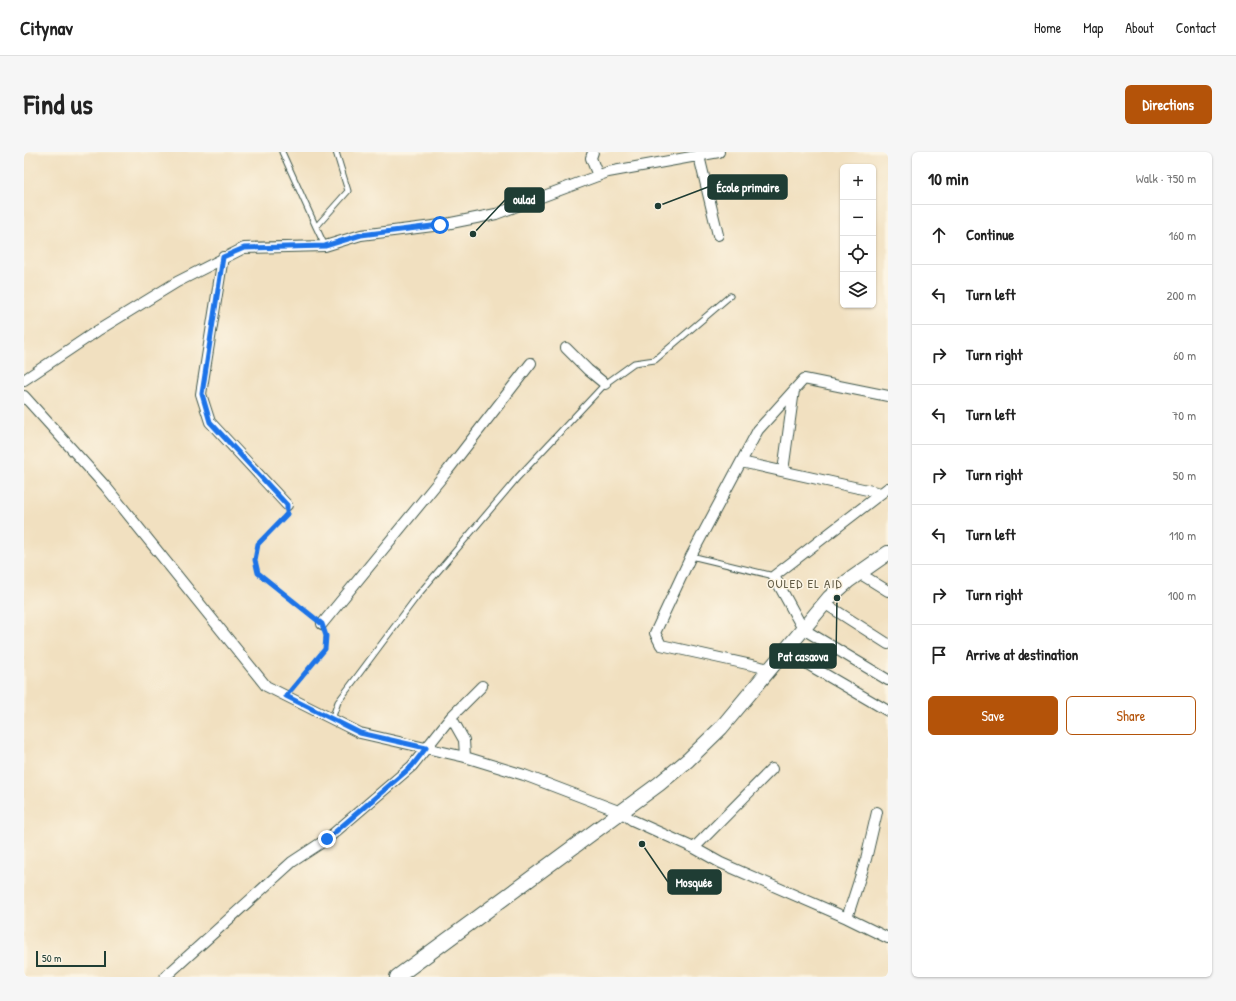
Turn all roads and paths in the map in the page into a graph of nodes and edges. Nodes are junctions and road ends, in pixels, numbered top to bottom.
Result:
1 (282, 152) edge
2 (336, 152) edge
3 (593, 152) edge
4 (719, 152) edge
5 (699, 156) junction
6 (598, 176) junction
7 (316, 227) junction
8 (718, 235) dead end
9 (325, 246) junction
10 (223, 257) junction
11 (730, 296) dead end
12 (566, 348) dead end
13 (531, 363) dead end
14 (24, 380) edge
15 (605, 384) junction
16 (794, 390) junction
17 (24, 396) edge
18 (888, 396) edge
19 (741, 462) junction
20 (783, 472) junction
21 (884, 491) edge
22 (287, 505) joint
23 (888, 554) edge
24 (691, 556) junction
25 (859, 573) junction
26 (774, 576) junction
27 (888, 591) edge
28 (824, 603) junction
29 (322, 624) junction
30 (803, 629) junction
31 (888, 644) edge
32 (785, 651) junction
33 (770, 669) junction
34 (888, 680) edge
35 (482, 686) dead end
36 (286, 696) junction
37 (888, 710) edge
38 (451, 717) junction
39 (332, 719) junction
40 (426, 748) junction
41 (464, 757) junction
42 (772, 769) dead end
43 (621, 812) junction
44 (878, 812) dead end
45 (694, 848) junction
46 (847, 918) junction
47 (888, 938) edge
48 (165, 977) edge
49 (398, 977) edge

1 - 7 lane
2 - 7 lane
3 - 6 street
4 - 5 street
5 - 6 street
5 - 8 street
6 - 9 street
7 - 9 lane
9 - 10 street
10 - 14 street
10 - 22 street
11 - 15 lane
12 - 15 street
13 - 29 street
15 - 39 lane
16 - 18 street
16 - 19 street
16 - 20 street
17 - 36 street
19 - 20 street
19 - 24 street
20 - 21 street
21 - 26 street
22 - 29 path
23 - 25 street
24 - 26 lane
24 - 33 street
25 - 27 street
25 - 28 street
26 - 30 street
28 - 30 street
28 - 31 street
29 - 36 path
30 - 32 street
30 - 34 street
32 - 33 street
32 - 37 street
33 - 43 street
35 - 38 street
36 - 39 street
38 - 40 street
38 - 41 street
39 - 40 street
40 - 41 street
40 - 48 street
41 - 43 street
42 - 45 street
43 - 45 street
43 - 49 street
44 - 46 street
45 - 46 street
46 - 47 street

